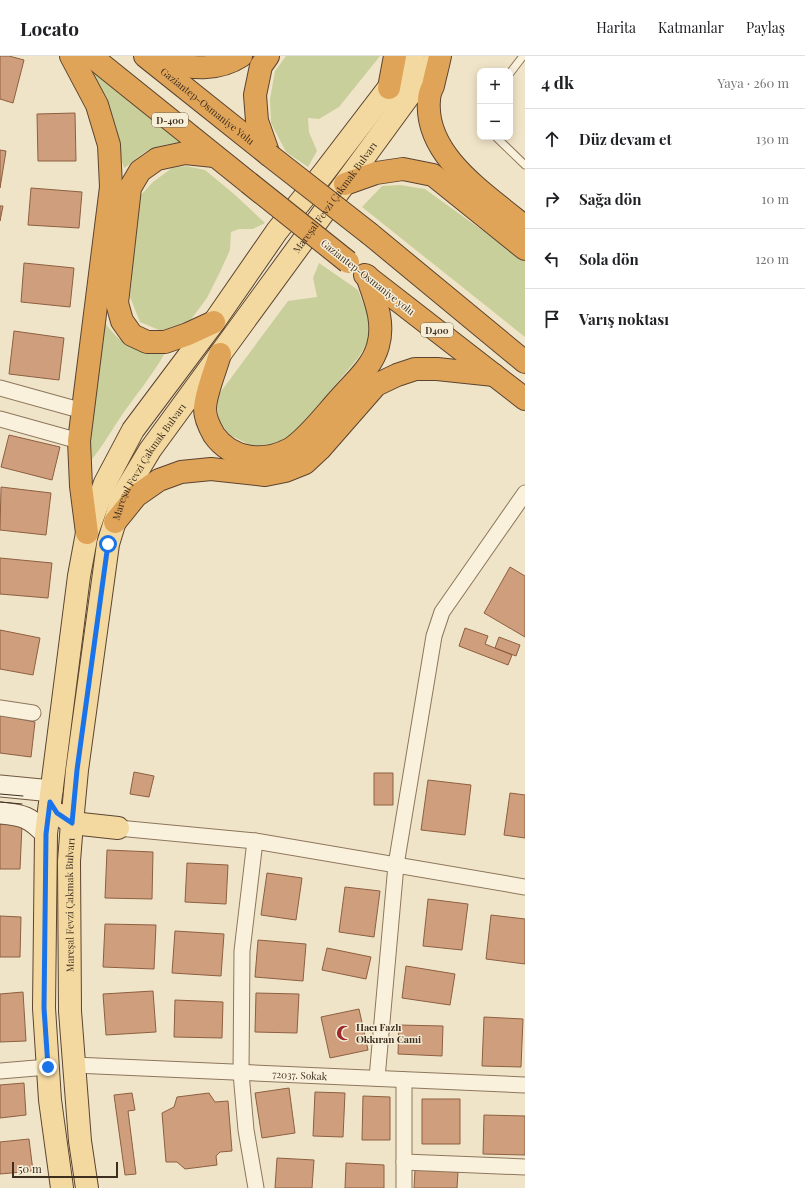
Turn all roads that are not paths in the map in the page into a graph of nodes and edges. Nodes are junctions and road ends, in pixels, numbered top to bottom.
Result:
1 (71, 56) edge
2 (91, 56) edge
3 (241, 56) edge
4 (268, 56) edge
5 (395, 56) edge
6 (413, 56) edge
7 (439, 56) edge
8 (523, 56) edge
9 (149, 59) edge
10 (513, 69) edge
11 (389, 88) junction
12 (499, 140) edge
13 (270, 155) junction
14 (214, 156) junction
15 (525, 165) edge
16 (249, 183) joint
17 (345, 184) junction
18 (525, 227) edge
19 (525, 249) edge
20 (367, 276) junction
21 (214, 322) junction
22 (220, 354) junction
23 (524, 360) edge
24 (494, 375) junction
25 (0, 388) edge
26 (525, 400) edge
27 (83, 411) junction
28 (0, 419) edge
29 (79, 440) junction
30 (525, 493) edge
31 (115, 522) junction
32 (87, 533) junction
33 (0, 708) edge
34 (33, 713) dead end
35 (77, 770) junction
36 (0, 786) edge
37 (51, 797) junction
38 (0, 813) edge
39 (72, 823) junction
40 (118, 828) junction
41 (46, 834) junction
42 (255, 841) junction
43 (396, 865) junction
44 (525, 887) edge
45 (74, 1066) junction
46 (48, 1067) junction
47 (0, 1071) edge
48 (241, 1073) junction
49 (377, 1078) junction
50 (404, 1080) junction
51 (525, 1085) edge
52 (404, 1162) junction
53 (525, 1167) edge
54 (62, 1188) edge
55 (87, 1188) edge
56 (256, 1188) edge
57 (404, 1188) edge

1 - 27 highway
2 - 14 highway, D-400
3 - 9 highway
4 - 13 highway
5 - 11 highway
6 - 11 main road
7 - 17 main road, Mareşal Fevzi Çakmak Bulvarı
7 - 18 highway
8 - 10 lane
9 - 13 highway, Gaziantep-Osmaniye Yolu
11 - 21 main road
12 - 15 lane
13 - 23 highway, bridge
14 - 16 highway, D-400
14 - 21 highway
16 - 20 highway, Gaziantep-Osmaniye yolu / D400, bridge
17 - 19 highway
17 - 22 main road, Mareşal Fevzi Çakmak Bulvarı
20 - 22 highway
20 - 24 highway, Gaziantep-Osmaniye yolu / D400
21 - 32 main road
22 - 31 main road, Mareşal Fevzi Çakmak Bulvarı
24 - 26 highway, Gaziantep-Osmaniye yolu / D400
24 - 31 highway
25 - 27 street
27 - 29 highway
28 - 29 street
29 - 32 highway
30 - 43 street
31 - 35 main road, Mareşal Fevzi Çakmak Bulvarı
32 - 37 main road
33 - 34 street
35 - 39 main road, Mareşal Fevzi Çakmak Bulvarı
35 - 40 main road
36 - 37 street
37 - 39 main road
37 - 41 main road
38 - 41 street
39 - 40 main road
39 - 45 main road, Mareşal Fevzi Çakmak Bulvarı
40 - 42 street
41 - 46 main road
42 - 43 street
42 - 48 street
43 - 44 street
43 - 49 street
45 - 48 street, 72037. Sokak
45 - 55 main road, Mareşal Fevzi Çakmak Bulvarı
46 - 47 street
46 - 54 main road
48 - 49 street, 72037. Sokak
48 - 56 street
49 - 50 street, 72037. Sokak
50 - 51 street, 72037. Sokak
50 - 52 street
52 - 53 street
52 - 57 street

